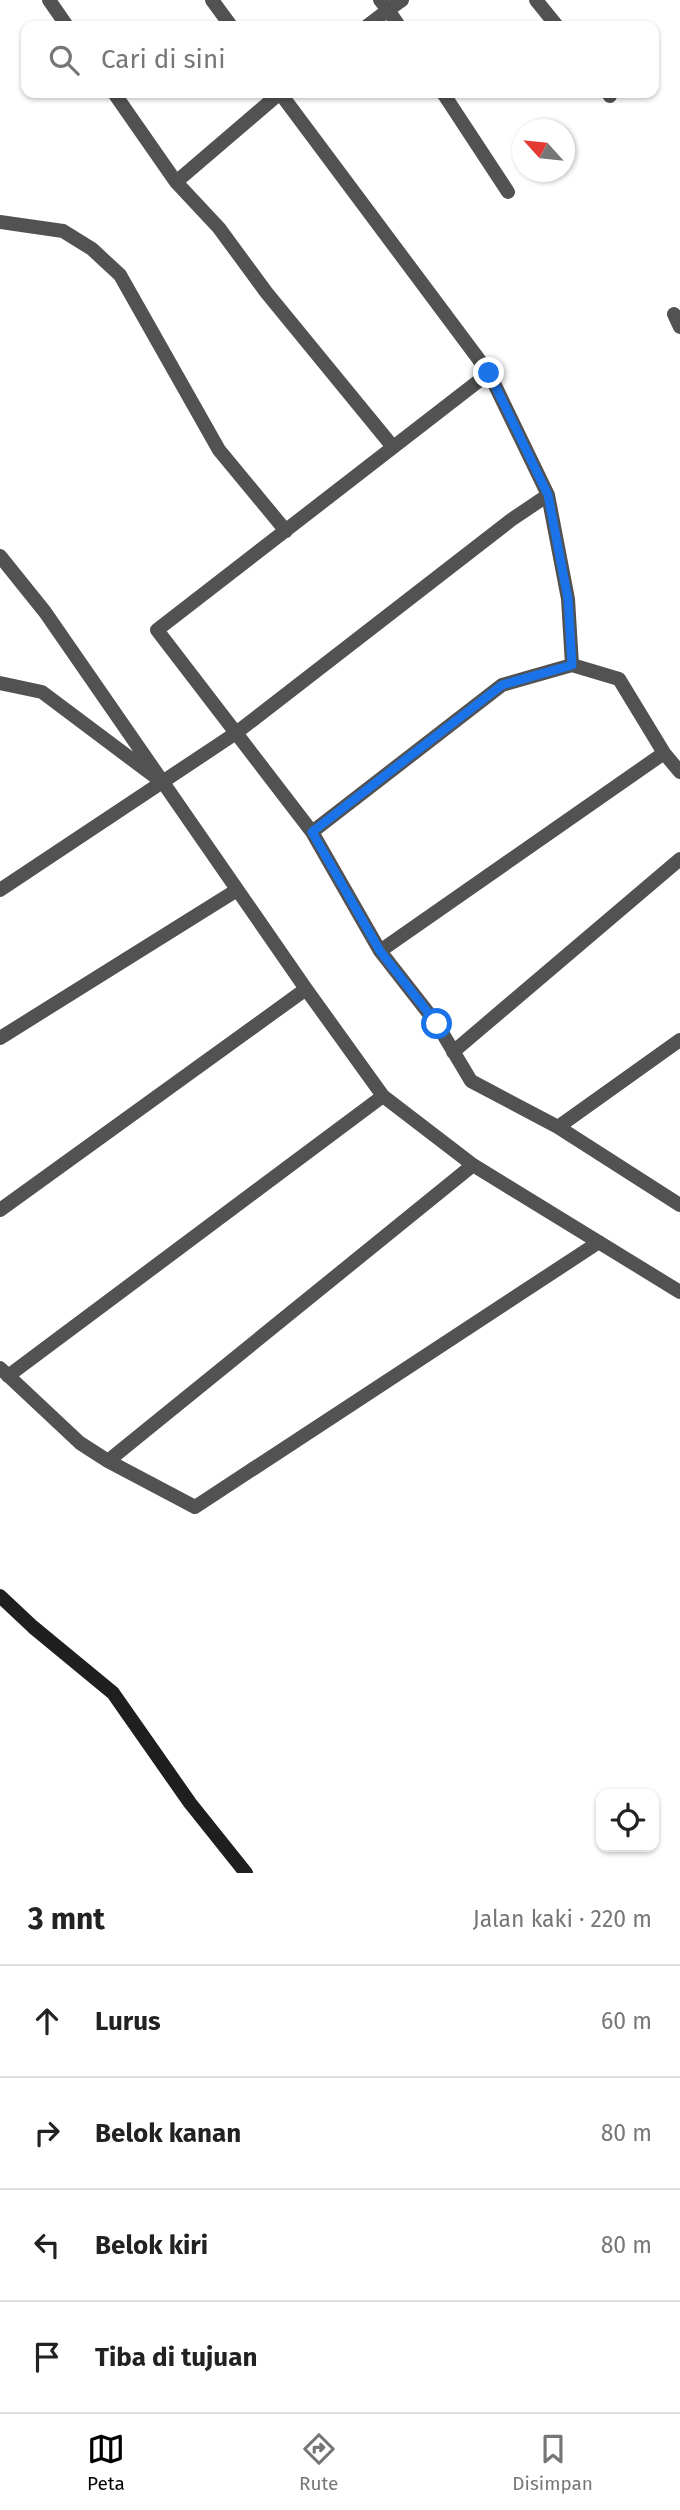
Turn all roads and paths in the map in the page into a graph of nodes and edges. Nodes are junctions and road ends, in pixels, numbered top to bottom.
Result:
1 (49, 0) edge
2 (212, 0) edge
3 (401, 0) edge
4 (537, 0) edge
5 (384, 5) edge
6 (64, 21) edge
7 (227, 21) edge
8 (371, 21) edge
9 (395, 21) edge
10 (553, 21) edge
11 (117, 98) edge
12 (274, 98) edge
13 (284, 98) edge
14 (446, 98) edge
15 (176, 182) junction
16 (508, 192) dead end
17 (0, 222) edge
18 (489, 373) junction
19 (393, 447) junction
20 (548, 495) junction
21 (286, 531) junction
22 (0, 556) edge
23 (572, 665) junction
24 (0, 683) edge
25 (236, 733) junction
26 (664, 753) junction
27 (680, 772) edge
28 (163, 783) junction
29 (312, 832) junction
30 (680, 859) edge
31 (0, 890) edge
32 (237, 890) junction
33 (380, 951) junction
34 (306, 989) junction
35 (0, 1038) edge
36 (680, 1040) edge
37 (453, 1052) junction
38 (383, 1096) junction
39 (558, 1127) junction
40 (472, 1165) junction
41 (680, 1205) edge
42 (0, 1210) edge
43 (599, 1242) junction
44 (680, 1292) edge
45 (4, 1372) edge
46 (108, 1461) junction
47 (0, 1596) edge
48 (246, 1873) edge

1 - 6 street
2 - 7 street
3 - 5 street
4 - 10 street
5 - 8 street
5 - 9 street
11 - 15 street
12 - 15 street
13 - 18 street
14 - 16 street
15 - 19 street
17 - 21 street
18 - 19 street
18 - 20 street
19 - 21 street
20 - 23 street
20 - 25 street
21 - 25 street
22 - 28 street
23 - 26 street
23 - 29 street
24 - 28 street
25 - 28 street
25 - 29 street
26 - 27 street
26 - 33 street
28 - 31 street
28 - 32 street
29 - 33 street
30 - 37 street
32 - 34 street
32 - 35 street
33 - 37 street
34 - 38 street
34 - 42 street
36 - 39 street
37 - 39 street
38 - 40 street
38 - 45 street
39 - 41 street
40 - 43 street
40 - 46 street
43 - 44 street
43 - 46 street
45 - 46 street
47 - 48 main road

